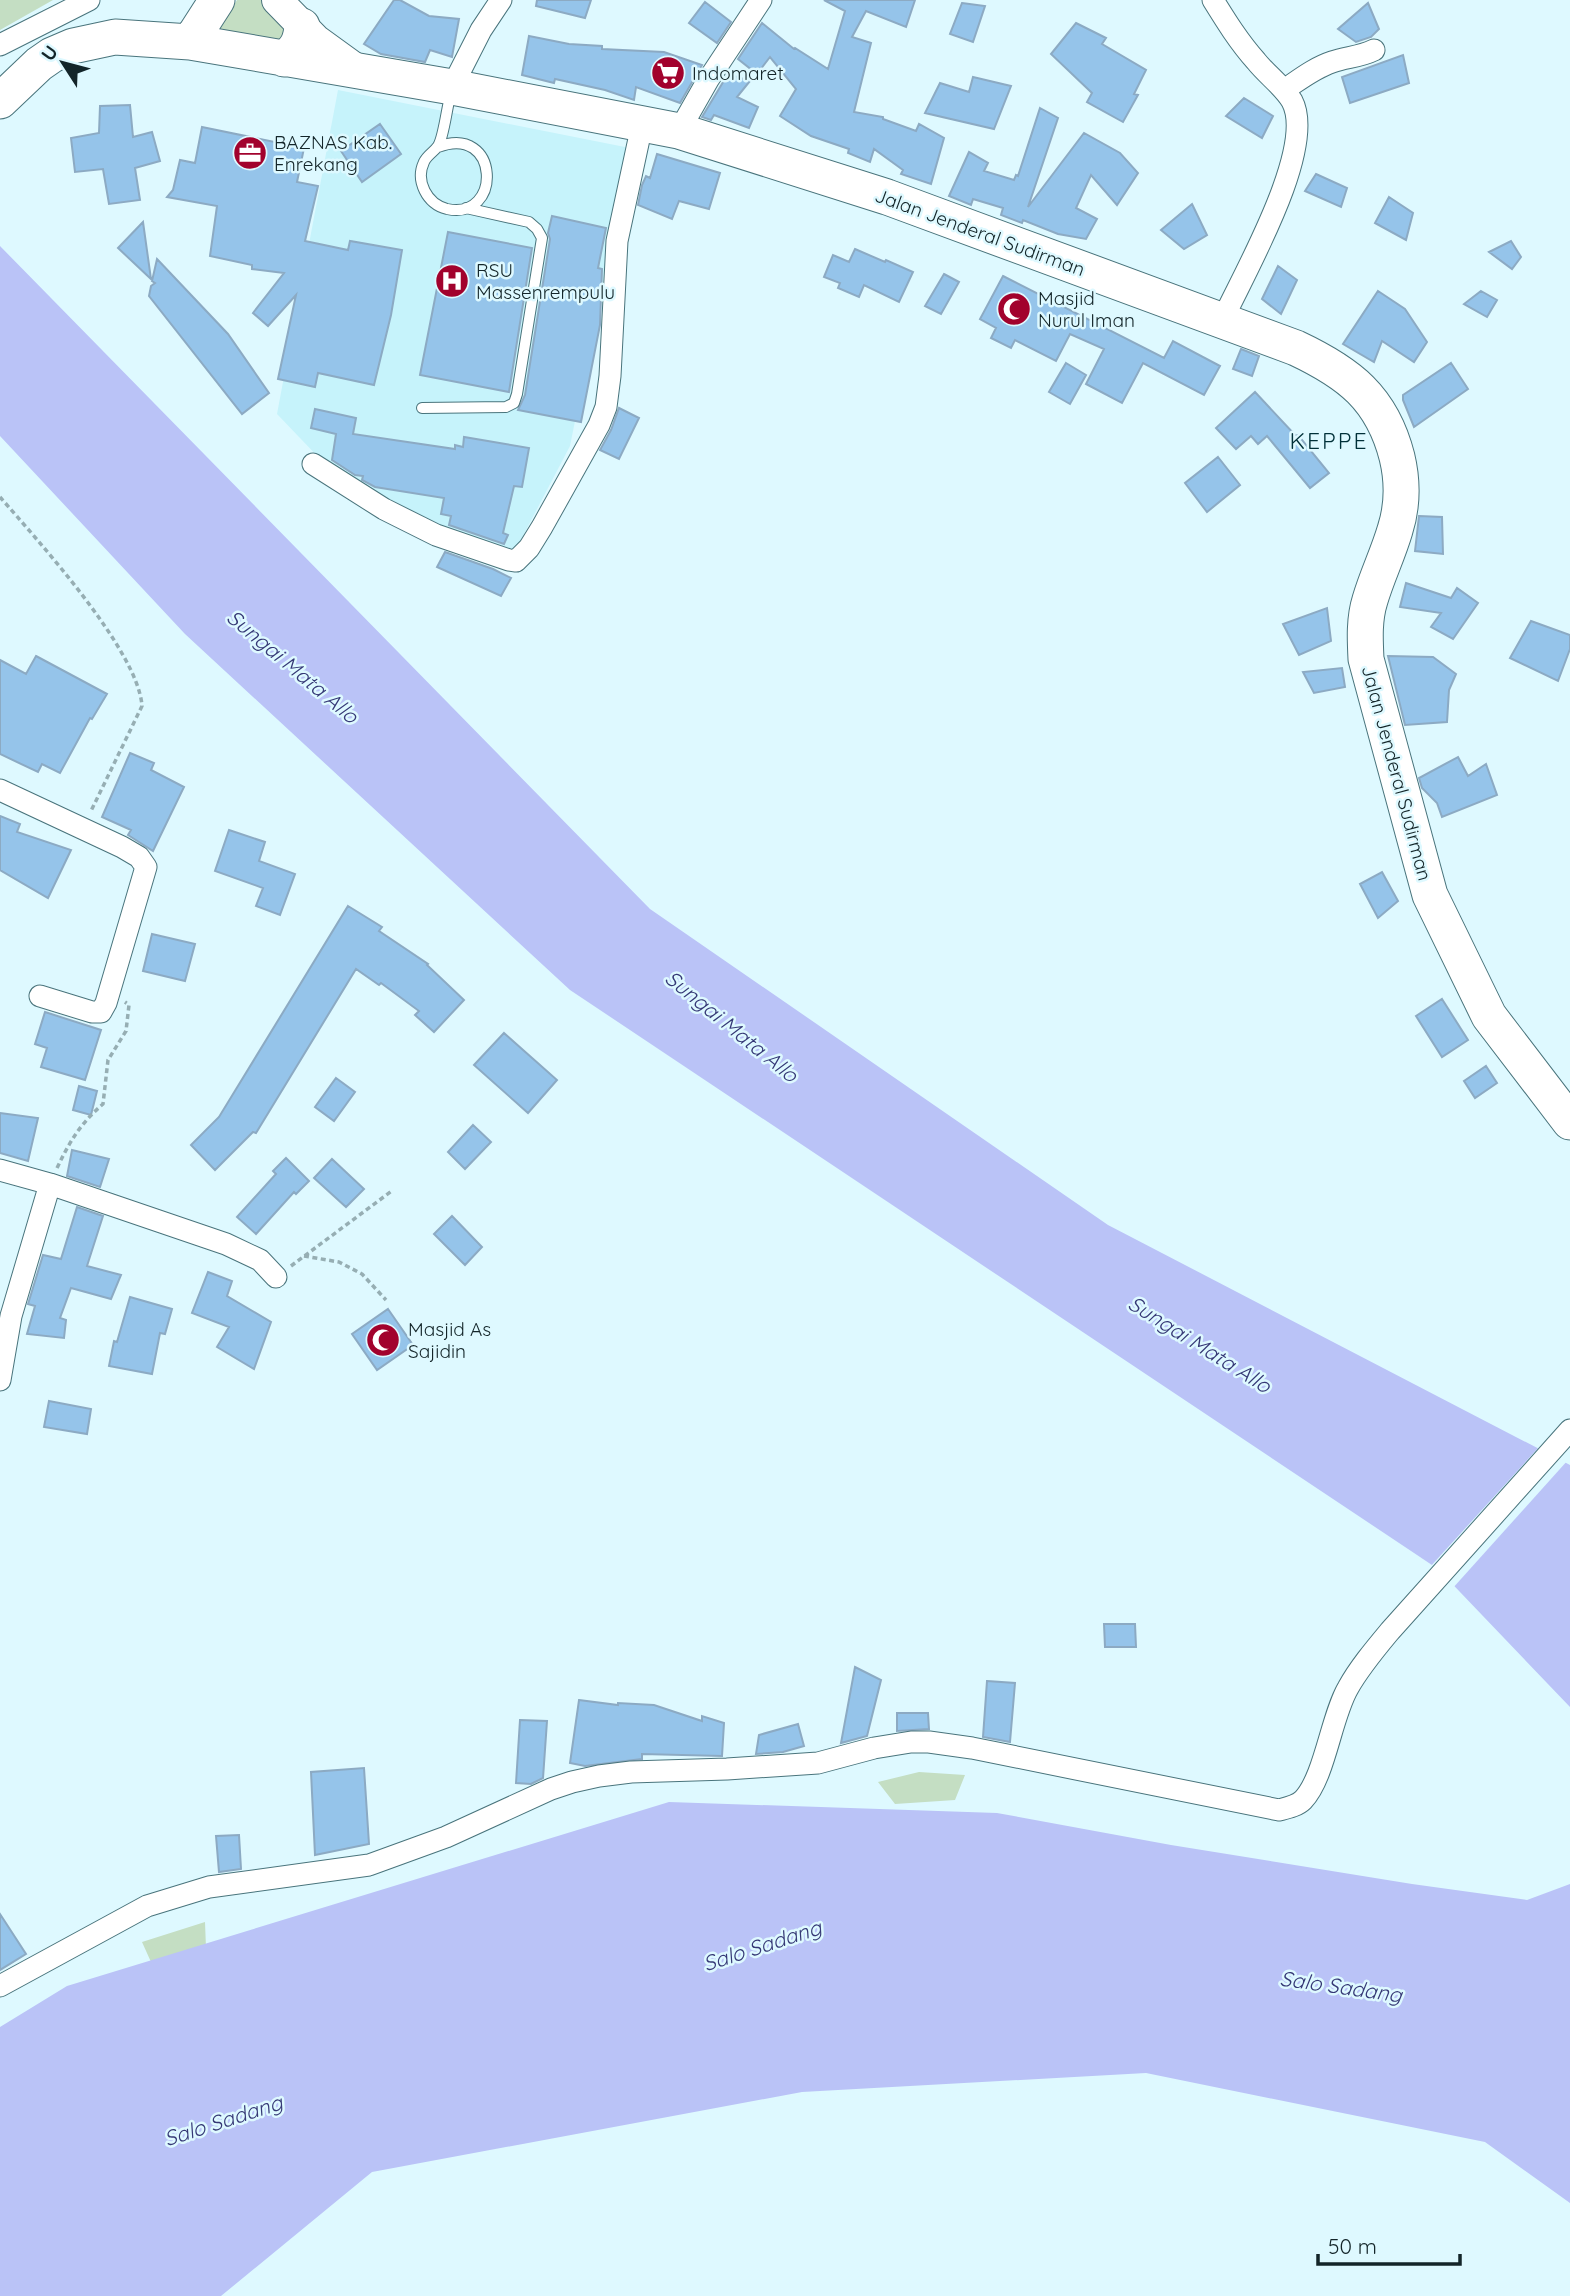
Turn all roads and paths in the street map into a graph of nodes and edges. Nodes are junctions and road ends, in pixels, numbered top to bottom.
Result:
1 (89, 0) edge
2 (217, 0) edge
3 (277, 0) edge
4 (501, 0) edge
5 (761, 0) edge
6 (1213, 0) edge
7 (302, 26) junction
8 (190, 42) junction
9 (0, 45) edge
10 (1374, 50) dead end
11 (284, 59) junction
12 (360, 71) junction
13 (455, 80) junction
14 (1284, 90) junction
15 (0, 101) edge
16 (642, 125) junction
17 (680, 131) junction
18 (438, 146) junction
19 (466, 208) junction
20 (1222, 321) junction
21 (422, 408) dead end
22 (313, 464) dead end
23 (0, 497) edge
24 (0, 790) edge
25 (83, 828) junction
26 (109, 991) junction
27 (40, 996) dead end
28 (1570, 1122) edge
29 (0, 1170) edge
30 (50, 1184) junction
31 (393, 1190) dead end
32 (304, 1256) junction
33 (276, 1277) joint
34 (386, 1300) dead end
35 (0, 1380) edge
36 (1570, 1430) edge
37 (0, 1986) edge

1 - 9 street
2 - 8 highway
3 - 7 main road, Jalan Jenderal Sudirman
4 - 13 street
5 - 17 street
6 - 14 street
7 - 11 highway
7 - 12 main road, Jalan Jenderal Sudirman
8 - 11 highway
8 - 15 highway
10 - 14 street
11 - 12 highway
12 - 13 highway, Jalan Jenderal Sudirman
13 - 16 highway, Jalan Jenderal Sudirman
13 - 18 lane
14 - 20 street
16 - 17 highway, Jalan Jenderal Sudirman
16 - 22 street
17 - 20 highway, Jalan Jenderal Sudirman
18 - 19 lane
18 - 19 lane
19 - 21 lane
20 - 28 highway, Jalan Jenderal Sudirman
23 - 25 path
24 - 25 street
25 - 26 street
26 - 27 street
26 - 30 path
29 - 30 street
30 - 33 street
30 - 35 street
31 - 32 path
32 - 33 path
32 - 34 path
36 - 37 street

